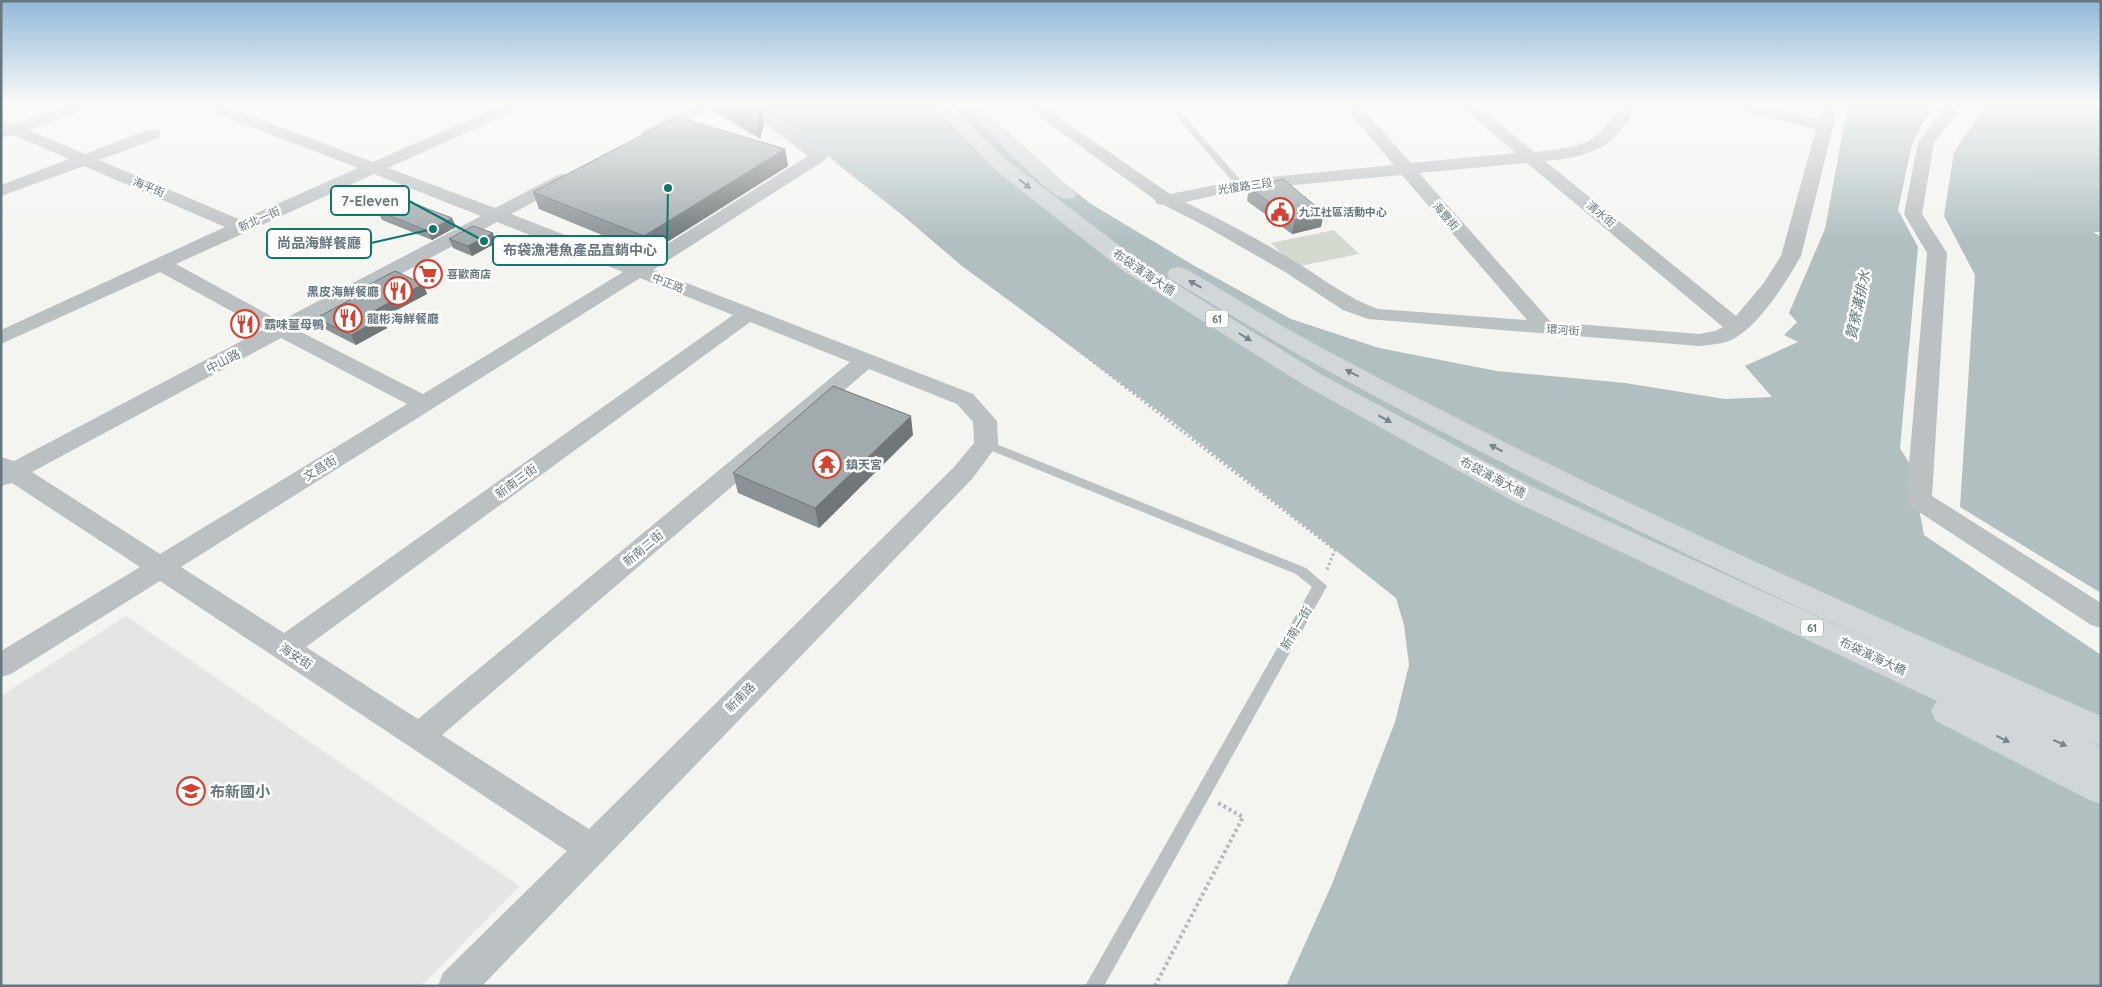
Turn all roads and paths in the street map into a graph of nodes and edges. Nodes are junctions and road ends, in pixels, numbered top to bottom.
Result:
1 (58, 149) edge
2 (111, 149) edge
3 (325, 149) edge
4 (417, 149) edge
5 (810, 149) edge
6 (985, 149) edge
7 (1016, 149) edge
8 (1079, 149) edge
9 (1094, 149) edge
10 (1211, 149) edge
11 (1388, 149) edge
12 (1522, 149) edge
13 (1576, 149) edge
14 (1820, 149) edge
15 (1925, 149) edge
16 (819, 156) junction
17 (1532, 157) junction
18 (84, 159) junction
19 (375, 168) junction
20 (1405, 169) junction
21 (575, 174) edge
22 (1240, 185) junction
23 (1, 191) edge
24 (1167, 200) junction
25 (496, 215) junction
26 (241, 227) junction
27 (163, 265) junction
28 (638, 271) junction
29 (748, 314) junction
30 (1736, 327) junction
31 (1545, 328) junction
32 (281, 330) junction
33 (1, 338) edge
34 (866, 360) junction
35 (423, 403) junction
36 (986, 444) junction
37 (5, 471) edge
38 (1531, 482) junction
39 (160, 567) junction
40 (1320, 586) junction
41 (2101, 617) edge
42 (284, 648) junction
43 (1, 666) edge
44 (2101, 713) edge
45 (2101, 731) edge
46 (419, 736) junction
47 (2101, 762) edge
48 (2101, 789) edge
49 (1203, 794) junction
50 (591, 848) junction
51 (456, 986) edge
52 (1094, 986) edge
53 (1155, 986) edge

1 - 18 street, 海平街
2 - 18 street
3 - 19 street, 中正路
4 - 19 street, 新北一街
5 - 16 street
6 -> 38 highway, 布袋濱海大橋 / 61
38 -> 7 highway, 布袋濱海大橋 / 61
8 - 24 street
9 - 24 street
10 - 22 lane
11 - 20 street, 海豐街
12 - 17 street, 清水街
13 - 17 street, 光復路三段
14 - 30 street, 環河街
15 - 41 street
16 - 28 street, 文昌街
16 - 40 path
17 - 20 street, 光復路三段
17 - 30 street, 清水街
18 - 23 street
18 - 26 street, 海平街
19 - 25 street, 中正路
19 - 26 street, 新北一街
20 - 22 street, 光復路三段
20 - 31 street, 海豐街
21 - 25 street, 中山路
22 - 24 street, 光復路三段
24 - 31 street, 環河街
25 - 28 street, 中正路
25 - 32 street, 中山路
26 - 27 street, 新北一街
27 - 32 street
27 - 33 street, 新北一街
28 - 29 street, 中正路
28 - 35 street, 文昌街
29 - 34 street, 中正路
29 - 42 street, 新南三街
30 - 31 street, 環河街
32 - 35 street
32 - 37 street, 中山路
34 - 36 street, 中正路
34 - 46 street, 新南二街
35 - 39 street, 文昌街
36 - 40 lane
36 - 50 street, 新南路
37 - 39 street, 海安街
38 - 44 highway
38 - 45 highway, 布袋濱海大橋 / 61
38 -> 47 highway, 布袋濱海大橋 / 61
38 -> 48 highway
39 - 42 street, 海安街
39 - 43 street, 文昌街
40 - 49 lane, 新南一街
42 - 46 street, 海安街
46 - 50 street, 海安街
49 - 52 lane, 新南一街
49 - 53 path
50 - 51 street, 新南路

